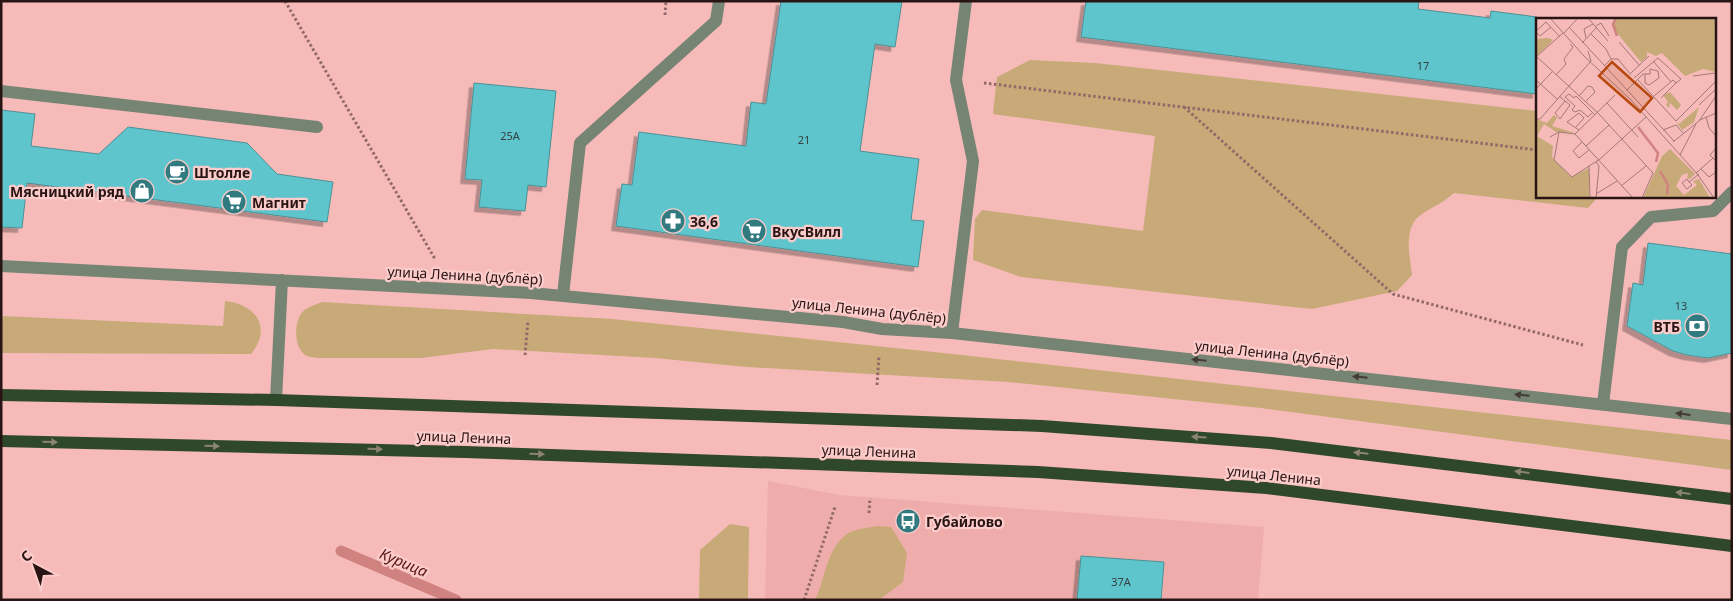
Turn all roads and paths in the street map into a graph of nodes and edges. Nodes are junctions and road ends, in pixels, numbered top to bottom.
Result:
1 (284, 1) edge
2 (666, 1) edge
3 (719, 1) edge
4 (966, 1) edge
5 (665, 15) dead end
6 (956, 80) junction
7 (1, 91) edge
8 (1184, 107) junction
9 (318, 127) dead end
10 (1536, 150) edge
11 (1732, 192) edge
12 (435, 258) dead end
13 (1, 266) edge
14 (282, 280) junction
15 (563, 295) junction
16 (952, 333) junction
17 (879, 352) dead end
18 (1610, 352) junction
19 (876, 385) dead end
20 (1, 395) edge
21 (276, 400) junction
22 (1603, 404) junction
23 (1732, 420) edge
24 (1, 441) edge
25 (870, 498) dead end
26 (1732, 499) edge
27 (835, 507) dead end
28 (869, 513) dead end
29 (1732, 546) edge
30 (804, 600) edge

1 - 12 path
2 - 5 path
3 - 15 street
4 - 6 street
6 - 8 path
6 - 16 street
7 - 9 street
8 - 10 path
8 - 18 path
11 - 18 street
13 - 14 street, улица Ленина (дублёр)
14 - 15 street, улица Ленина (дублёр)
14 - 21 street
15 - 16 street, улица Ленина (дублёр)
22 -> 16 street, улица Ленина (дублёр)
17 - 19 path
18 - 22 street
20 - 21 main road
26 -> 21 main road
23 -> 22 street, улица Ленина (дублёр)
24 -> 29 main road, улица Ленина
25 - 28 path
27 - 30 path

